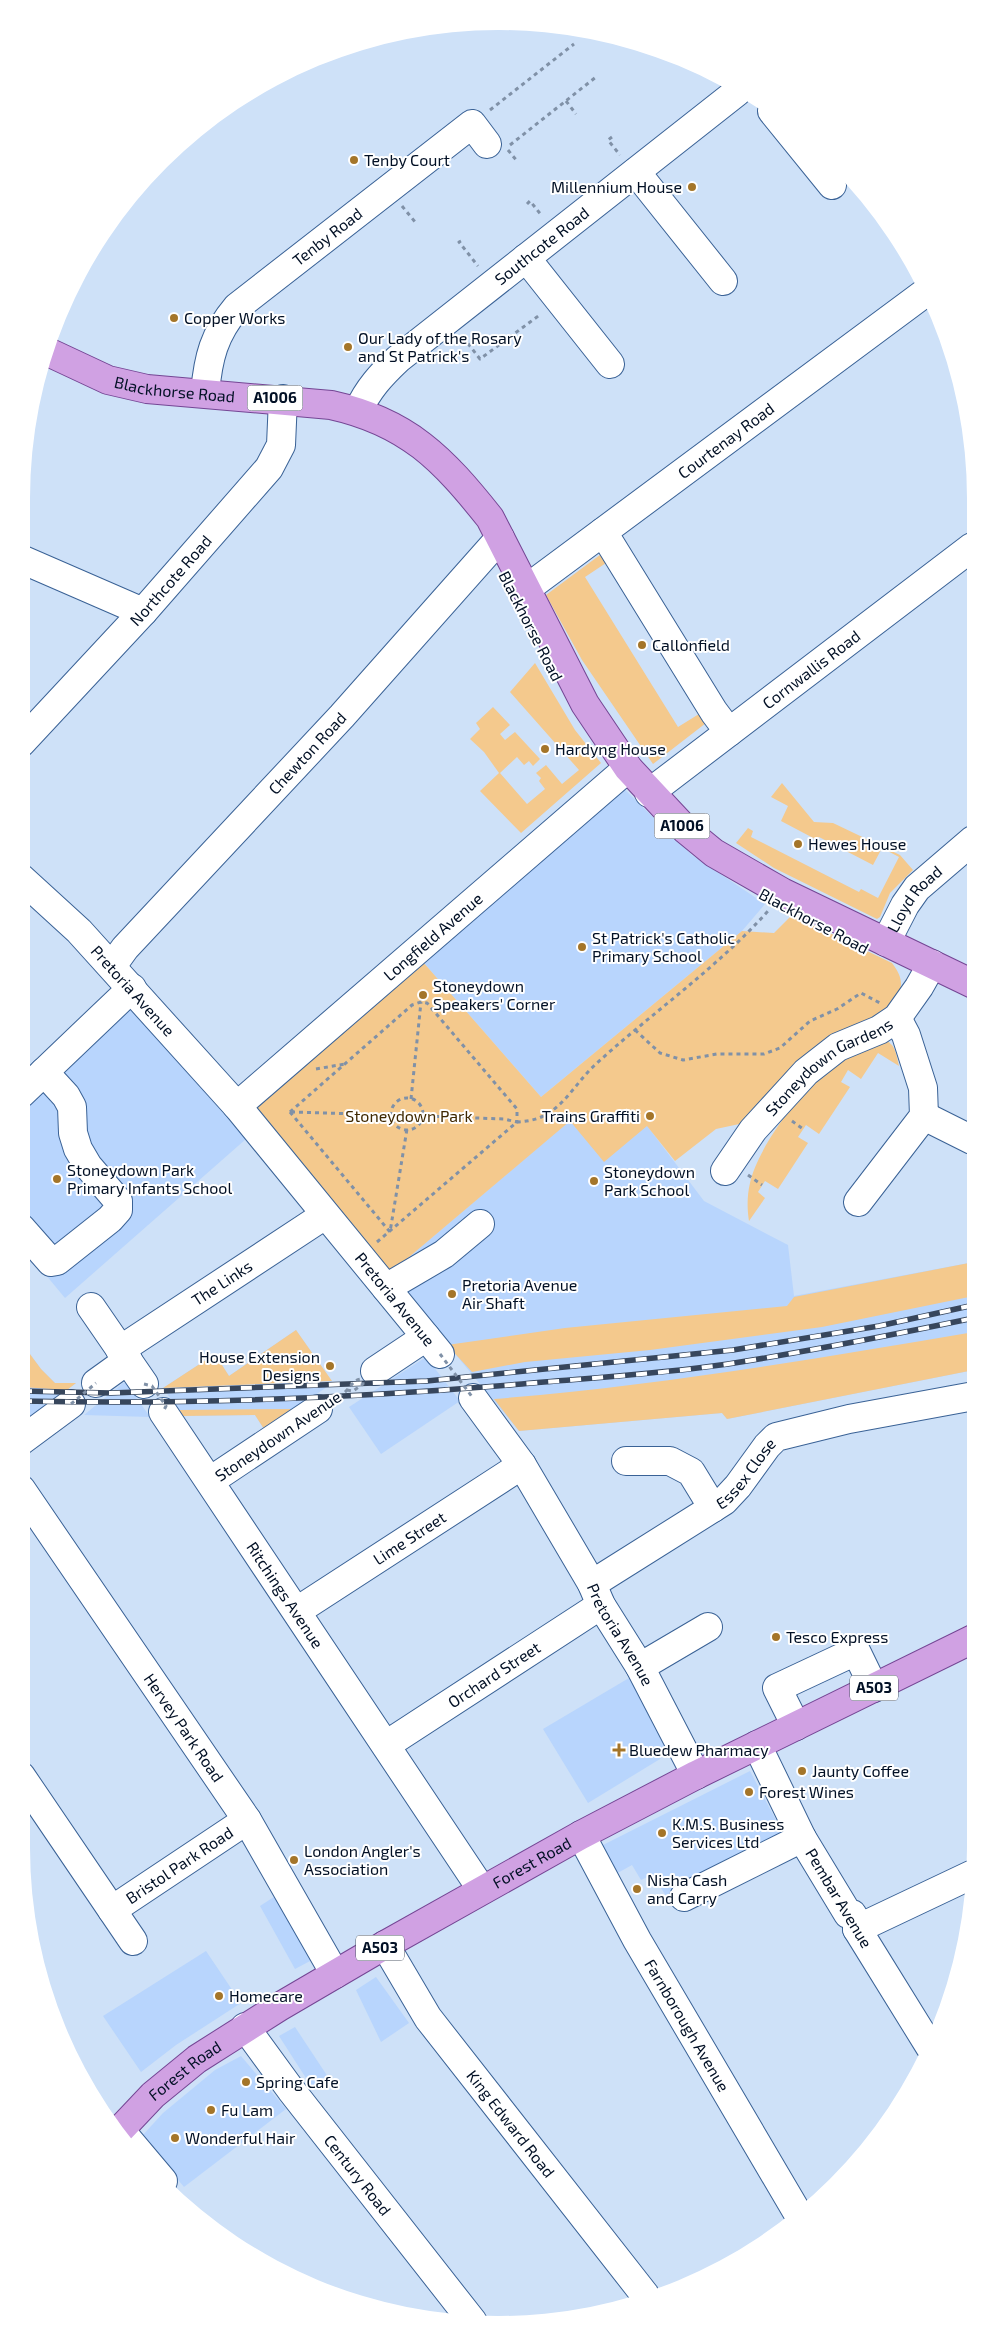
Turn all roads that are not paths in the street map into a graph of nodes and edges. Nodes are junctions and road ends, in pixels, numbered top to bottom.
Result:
1 (735, 94) edge
2 (788, 130) edge
3 (489, 139) road end
4 (636, 172) junction
5 (832, 184) dead end
6 (526, 258) junction
7 (723, 281) dead end
8 (921, 296) edge
9 (53, 354) edge
10 (610, 364) dead end
11 (205, 393) junction
12 (283, 399) junction
13 (358, 411) junction
14 (603, 532) junction
15 (500, 538) junction
16 (967, 550) edge
17 (30, 563) edge
18 (526, 589) junction
19 (143, 612) junction
20 (729, 732) junction
21 (30, 733) edge
22 (628, 768) junction
23 (649, 792) junction
24 (967, 845) edge
25 (30, 886) edge
26 (886, 942) junction
27 (932, 964) junction
28 (112, 966) junction
29 (967, 981) edge
30 (132, 988) junction
31 (898, 1016) junction
32 (44, 1072) junction
33 (30, 1085) edge
34 (237, 1106) junction
35 (924, 1116) junction
36 (967, 1138) edge
37 (725, 1171) dead end
38 (858, 1202) dead end
39 (325, 1215) junction
40 (480, 1224) dead end
41 (30, 1238) edge
42 (386, 1288) junction
43 (91, 1307) dead end
44 (124, 1355) junction
45 (375, 1370) dead end
46 (96, 1382) road end
47 (144, 1384) road end
48 (967, 1397) edge
49 (473, 1398) road end
50 (71, 1404) road end
51 (318, 1408) road end
52 (162, 1412) road end
53 (30, 1434) edge
54 (626, 1461) dead end
55 (522, 1465) junction
56 (210, 1481) junction
57 (30, 1502) edge
58 (713, 1508) junction
59 (596, 1594) junction
60 (297, 1611) junction
61 (708, 1627) dead end
62 (967, 1642) edge
63 (640, 1667) junction
64 (874, 1688) junction
65 (796, 1726) junction
66 (386, 1745) junction
67 (757, 1745) junction
68 (696, 1775) junction
69 (30, 1789) edge
70 (247, 1820) junction
71 (581, 1834) junction
72 (802, 1838) junction
73 (966, 1877) edge
74 (482, 1890) junction
75 (684, 1897) dead end
76 (112, 1910) junction
77 (858, 1930) junction
78 (134, 1941) dead end
79 (385, 1945) junction
80 (335, 1974) junction
81 (246, 2027) junction
82 (926, 2040) edge
83 (123, 2127) edge
84 (796, 2209) edge
85 (643, 2293) edge
86 (466, 2315) edge

1 - 4 street, Southcote Road
2 - 5 street
3 - 11 street, Tenby Road
4 - 6 street, Southcote Road
4 - 7 street
6 - 10 street
6 - 13 street, Southcote Road
8 - 14 street, Courtenay Road
9 - 11 main road, Blackhorse Road / A1006
11 - 12 main road, Blackhorse Road / A1006
12 - 13 main road, Blackhorse Road / A1006
12 - 19 street, Northcote Road
13 - 15 main road, Blackhorse Road / A1006
14 - 18 street, Courtenay Road
14 - 20 street
15 - 18 main road, Blackhorse Road / A1006
15 - 28 street, Chewton Road
16 - 20 street, Cornwallis Road
17 - 19 street
18 - 22 main road, Blackhorse Road / A1006
19 - 21 street, Northcote Road
20 - 23 street, Cornwallis Road
22 - 23 main road, Blackhorse Road / A1006
22 - 34 street, Longfield Avenue
23 - 26 main road, Blackhorse Road / A1006
24 - 26 street, Lloyd Road
25 - 28 street, Pretoria Avenue
26 - 27 main road, Blackhorse Road / A1006
27 - 29 main road, Blackhorse Road / A1006
27 - 31 street, Stoneydown Gardens
28 - 30 street, Pretoria Avenue
30 - 32 street
30 - 34 street, Pretoria Avenue
31 - 35 street
31 - 37 street, Stoneydown Gardens
32 - 33 street
32 - 41 street
34 - 39 street, Pretoria Avenue
35 - 36 street
35 - 38 street
39 - 42 street, Pretoria Avenue
39 - 44 street, The Links
40 - 42 street
42 - 45 street, Pretoria Avenue
43 - 44 street
44 - 46 street, The Links
44 - 47 street
48 - 58 street, Essex Close
49 - 55 street, Pretoria Avenue
50 - 53 street
51 - 56 street, Stoneydown Avenue
52 - 56 street, Ritchings Avenue
54 - 58 street
55 - 59 street, Pretoria Avenue
55 - 60 street, Lime Street
56 - 60 street, Ritchings Avenue
57 - 70 street, Hervey Park Road
58 - 59 street, Essex Close
59 - 63 street, Pretoria Avenue
59 - 66 street, Orchard Street
60 - 66 street, Ritchings Avenue
61 - 63 street
62 - 64 main road, Forest Road / A503
63 - 68 street, Pretoria Avenue
64 - 65 main road, Forest Road / A503
64 - 65 street
65 - 67 main road, Forest Road / A503
66 - 74 street, Ritchings Avenue
67 - 68 main road, Forest Road / A503
67 - 72 street, Pembar Avenue
68 - 71 main road, Forest Road / A503
69 - 76 street
70 - 76 street, Bristol Park Road
70 - 80 street, Hervey Park Road
71 - 74 main road, Forest Road / A503
71 - 84 street, Farnborough Avenue
72 - 75 street
72 - 77 street, Pembar Avenue
73 - 77 street
74 - 79 main road, Forest Road / A503
76 - 78 street
77 - 82 street, Pembar Avenue
79 - 80 main road, Forest Road / A503
79 - 85 street, King Edward Road
80 - 81 main road, Forest Road / A503
81 - 83 main road, Forest Road / A503
81 - 86 street, Century Road

